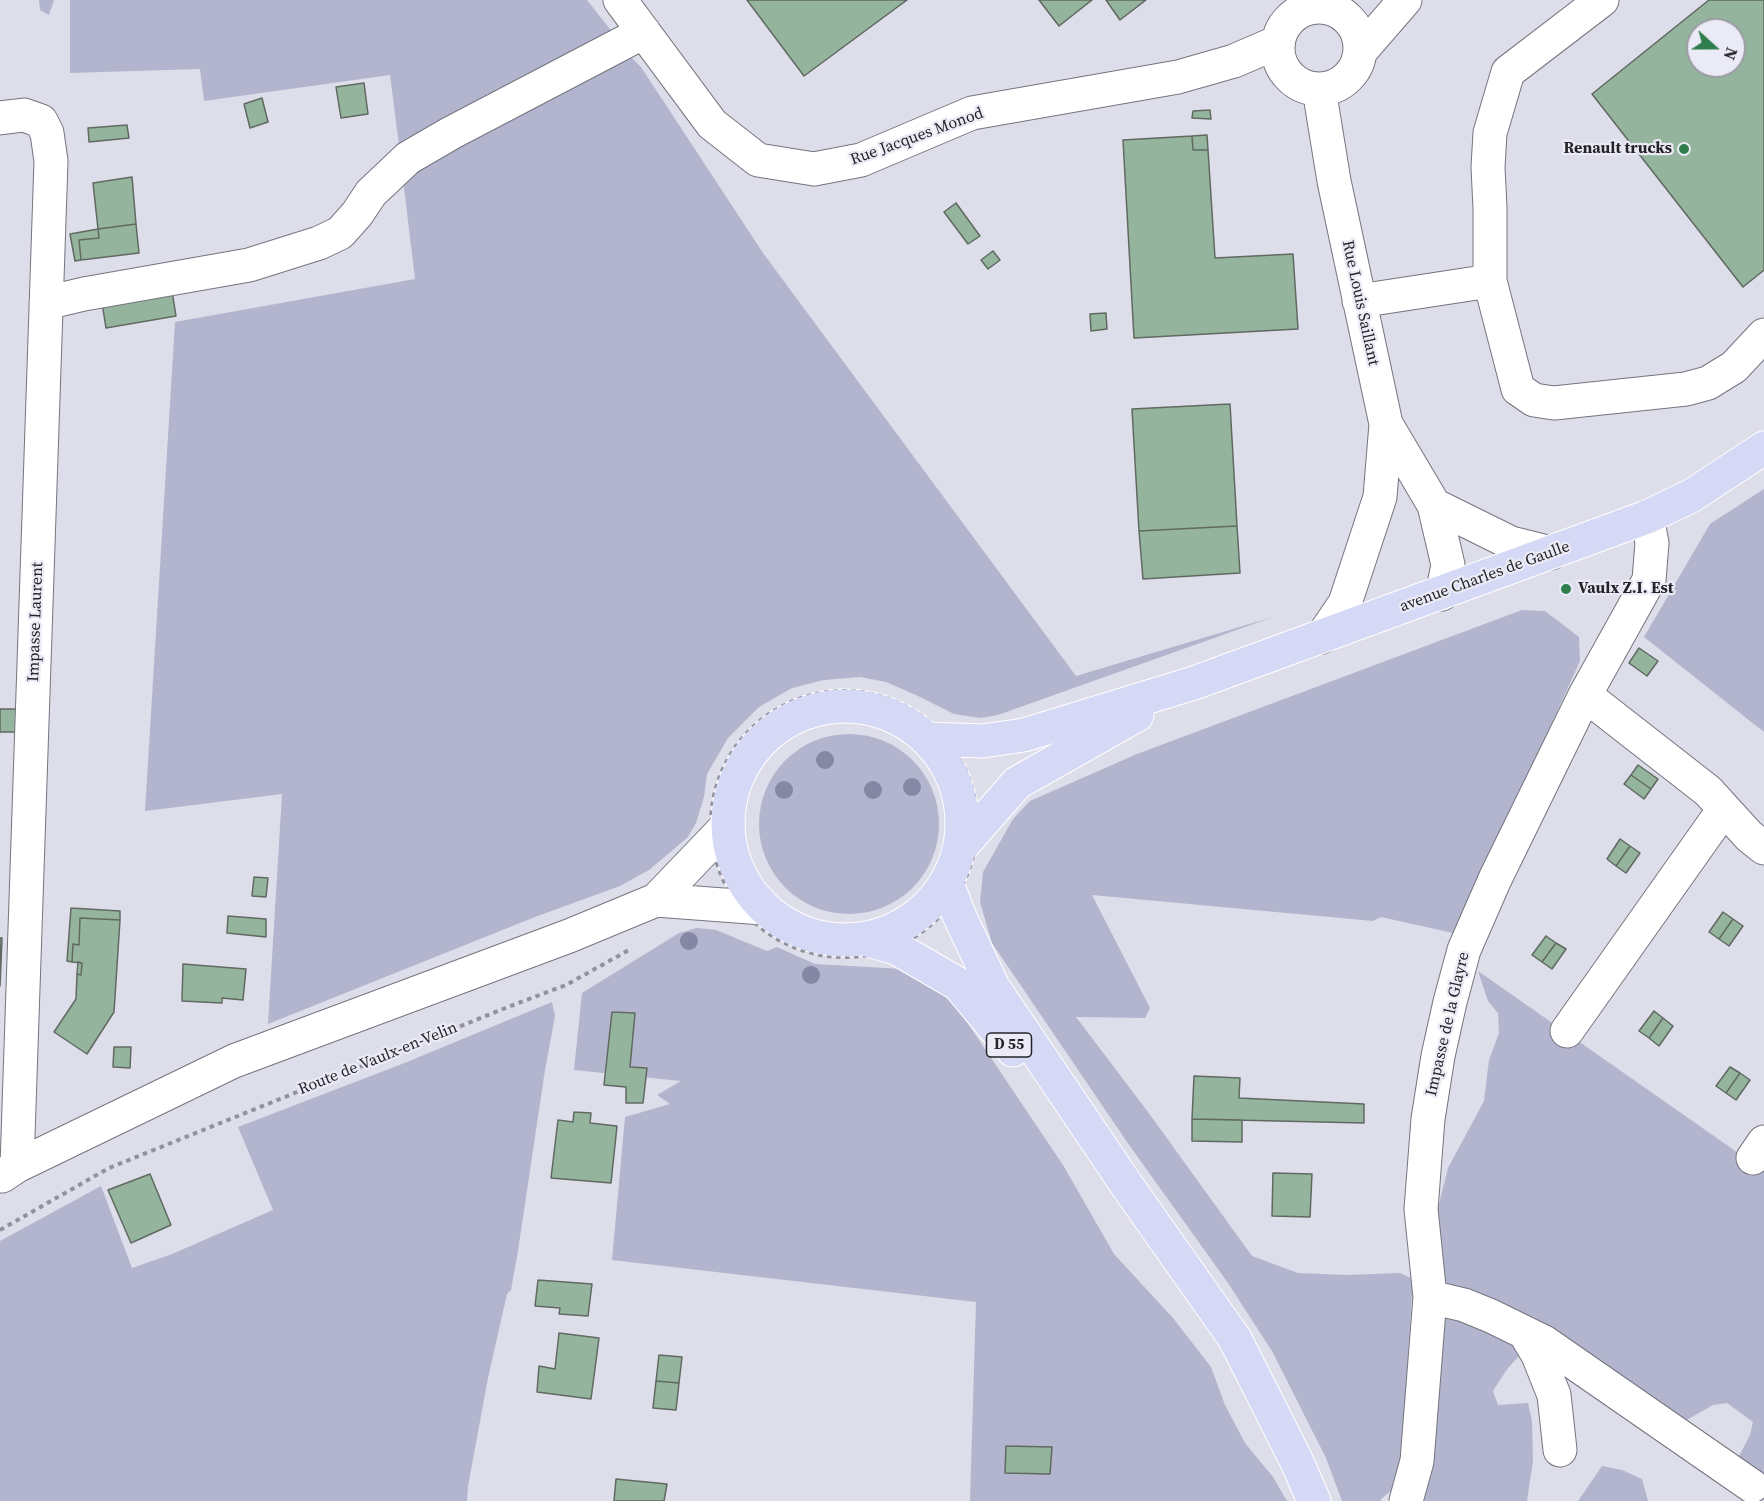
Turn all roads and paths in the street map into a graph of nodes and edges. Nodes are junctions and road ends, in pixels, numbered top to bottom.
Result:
1 (620, 0) edge
2 (1397, 0) edge
3 (1405, 0) edge
4 (1602, 0) edge
5 (1318, 3) edge
6 (1279, 24) edge
7 (644, 32) junction
8 (1344, 60) junction
9 (1288, 75) junction
10 (1178, 77) junction
11 (0, 118) edge
12 (1490, 281) junction
13 (1359, 301) junction
14 (46, 303) junction
15 (1764, 335) edge
16 (1386, 424) junction
17 (1764, 448) edge
18 (1434, 505) junction
19 (1647, 517) junction
20 (1551, 553) junction
21 (1442, 594) junction
22 (1322, 637) junction
23 (1194, 683) junction
24 (1585, 695) junction
25 (939, 739) junction
26 (1724, 808) junction
27 (719, 834) junction
28 (969, 836) junction
29 (1764, 848) edge
30 (950, 893) junction
31 (656, 900) junction
32 (754, 919) junction
33 (864, 939) junction
34 (632, 948) dead end
35 (896, 948) junction
36 (1567, 1031) dead end
37 (9, 1172) edge
38 (1128, 1187) junction
39 (0, 1230) edge
40 (1430, 1297) junction
41 (1525, 1333) junction
42 (1560, 1450) dead end
43 (1752, 1486) dead end
44 (1314, 1501) edge
45 (1406, 1501) edge

1 - 7 street, Rue Jacques Monod
2 - 8 street
3 - 8 street
4 - 12 street
5 - 6 street
5 - 8 street
6 - 9 street
6 - 10 street, Rue Jacques Monod
7 - 10 street, Rue Jacques Monod
7 - 14 street
8 - 9 street
8 - 13 street, Rue Louis Saillant
9 - 10 street, Rue Jacques Monod
11 - 14 street, Impasse Laurent
12 - 13 street
12 - 15 street
13 - 16 street, Rue Louis Saillant
14 - 37 street, Impasse Laurent
16 - 18 street, Rue Louis Saillant
16 - 22 street, Rue Louis Saillant
17 - 19 main road, avenue Charles de Gaulle
18 - 20 street
18 - 21 street, Rue Louis Saillant
19 - 20 main road, avenue Charles de Gaulle
19 - 24 street, Impasse de la Glayre
20 - 21 main road, avenue Charles de Gaulle
21 - 22 main road, avenue Charles de Gaulle
22 - 23 main road, avenue Charles de Gaulle
23 - 25 main road, avenue Charles de Gaulle
23 - 28 main road, avenue Charles de Gaulle
24 - 26 street
24 - 40 street, Impasse de la Glayre
25 - 27 main road
25 - 27 path
25 - 28 main road
25 - 28 path
26 - 29 street
26 - 36 street
27 - 31 street
27 - 32 main road
27 - 32 path
28 - 30 main road
28 - 30 path
30 - 33 main road
30 - 35 path
30 - 38 main road, D 55
31 - 32 street
31 - 37 street
32 - 33 main road
32 - 35 path
33 - 35 main road, D 55
34 - 39 path, Route de Vaulx-en-Velin
35 - 38 main road, D 55
38 - 44 main road, D 55
40 - 41 street
40 - 45 street, Impasse de la Glayre
41 - 42 street
41 - 43 street

